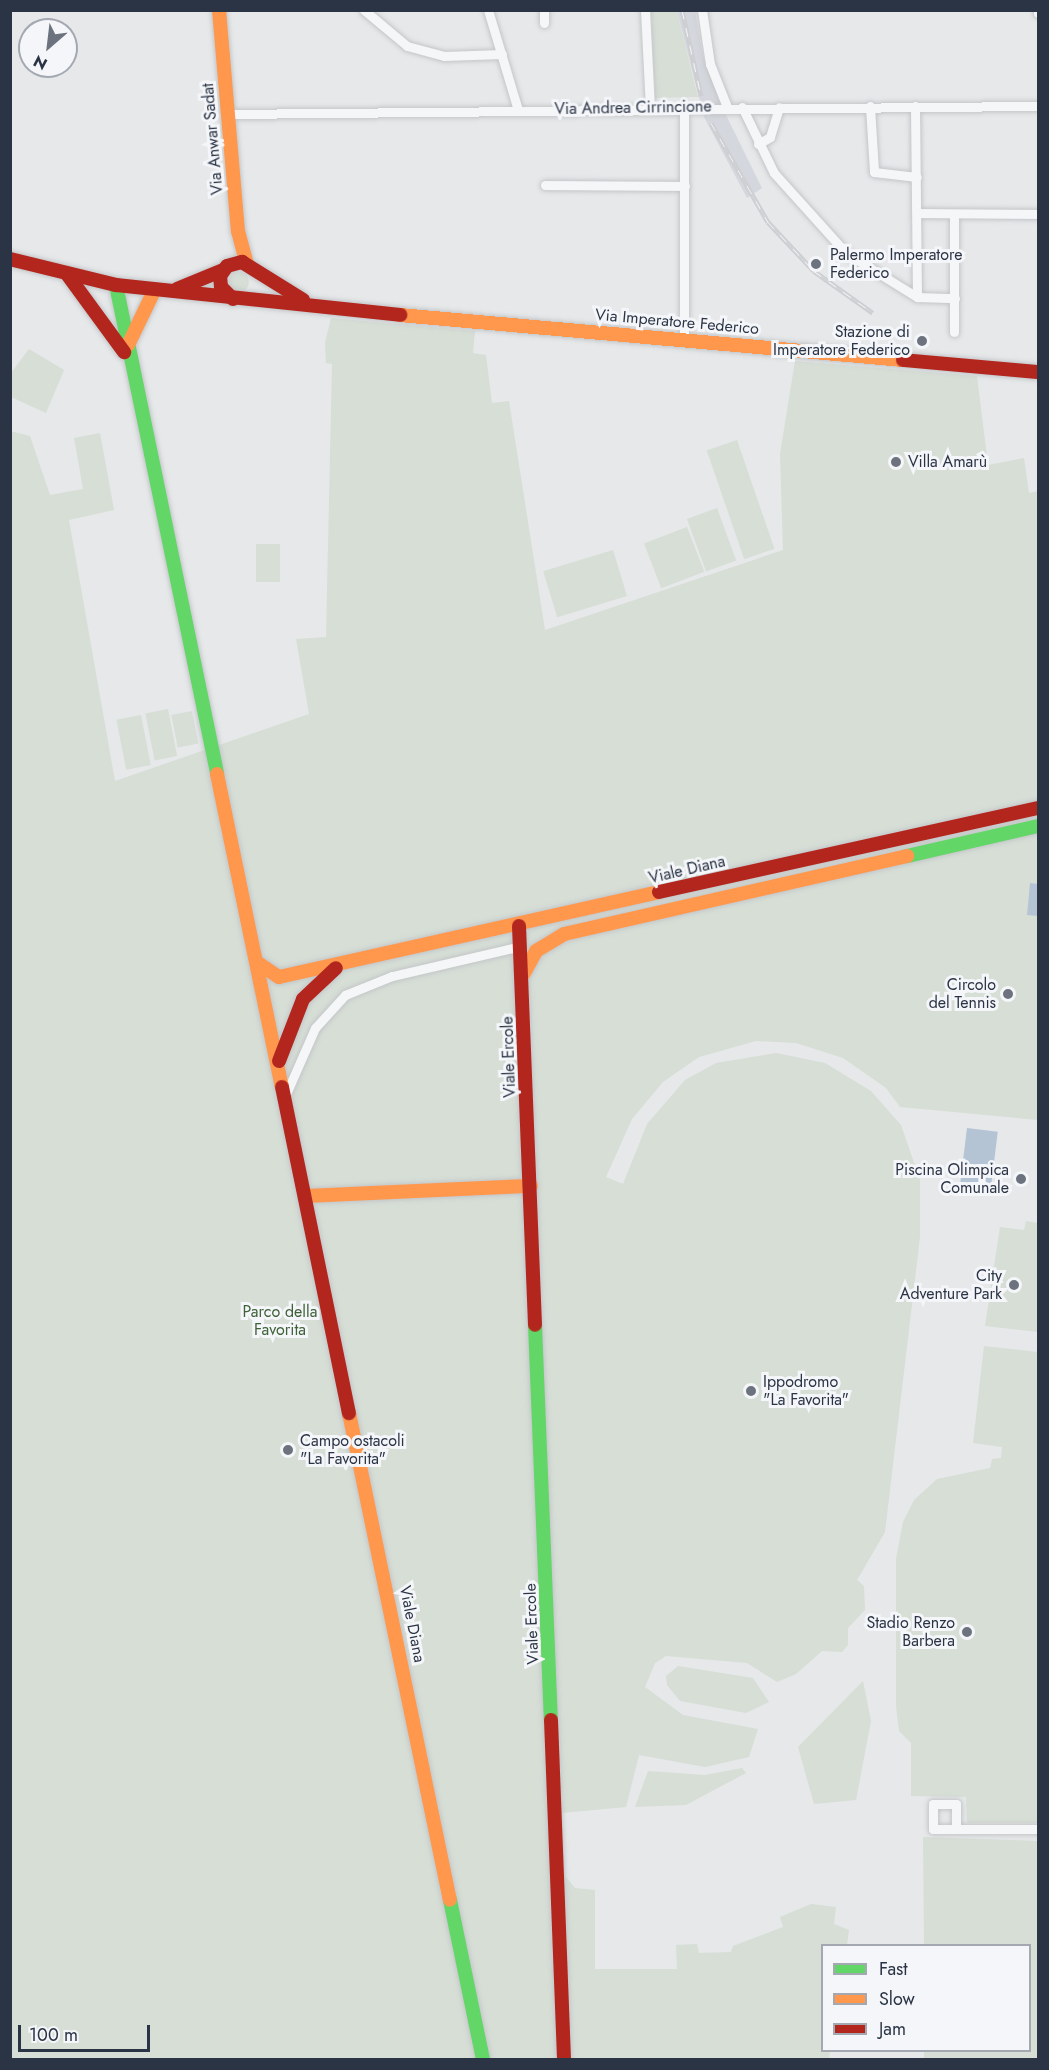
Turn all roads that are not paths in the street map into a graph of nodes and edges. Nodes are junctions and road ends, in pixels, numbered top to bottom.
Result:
1 (219, 10) edge
2 (364, 10) edge
3 (488, 10) edge
4 (543, 10) edge
5 (645, 10) edge
6 (702, 10) edge
7 (544, 23) dead end
8 (502, 54) junction
9 (870, 106) junction
10 (915, 106) junction
11 (1038, 106) edge
12 (684, 107) junction
13 (727, 107) junction
14 (742, 107) junction
15 (779, 107) junction
16 (650, 108) junction
17 (518, 110) junction
18 (228, 114) junction
19 (758, 144) junction
20 (917, 177) junction
21 (545, 185) dead end
22 (684, 186) junction
23 (918, 213) junction
24 (1038, 214) edge
25 (954, 216) junction
26 (10, 259) edge
27 (247, 264) junction
28 (223, 270) junction
29 (67, 274) junction
30 (257, 275) junction
31 (116, 285) junction
32 (162, 290) junction
33 (917, 297) junction
34 (955, 298) junction
35 (238, 299) junction
36 (313, 304) junction
37 (954, 332) dead end
38 (684, 339) junction
39 (127, 356) junction
40 (1038, 372) edge
41 (1038, 808) edge
42 (1038, 826) edge
43 (519, 926) junction
44 (520, 946) junction
45 (255, 959) junction
46 (342, 963) junction
47 (522, 980) junction
48 (278, 1065) junction
49 (285, 1099) junction
50 (531, 1186) junction
51 (306, 1196) junction
52 (956, 1829) dead end
53 (1038, 1829) edge
54 (483, 2060) edge
55 (564, 2060) edge

1 - 18 street, Via Anwar Sadat
2 - 8 street
3 - 8 street
4 - 7 street
5 - 16 street
6 - 13 street
8 - 17 street
9 - 10 street, Via Andrea Cirrincione
9 - 15 street, Via Andrea Cirrincione
9 - 20 street
10 - 11 street, Via Andrea Cirrincione
10 - 20 street
12 - 13 street, Via Andrea Cirrincione
12 - 16 street, Via Andrea Cirrincione
12 - 22 street
13 - 14 street, Via Andrea Cirrincione
14 - 15 street, Via Andrea Cirrincione
14 - 19 street
15 - 19 street
16 - 17 street, Via Andrea Cirrincione
17 - 18 street, Via Andrea Cirrincione
18 - 27 street, Via Anwar Sadat
19 - 33 street
20 - 23 street
21 - 22 street
22 - 38 street
23 - 25 street
23 - 33 street
24 - 25 street
25 - 34 street
26 - 29 street, Via Imperatore Federico
27 - 28 street
27 - 30 street
28 - 32 street
28 - 35 street
29 - 31 street, Via Imperatore Federico
29 - 39 street
30 - 35 street
30 - 36 street
31 - 32 street, Via Imperatore Federico
31 - 39 street
32 - 35 street, Via Imperatore Federico
32 - 39 street
33 - 34 street
34 - 37 street
35 - 36 street, Via Imperatore Federico
36 - 38 street, Via Imperatore Federico
38 - 40 street, Via Imperatore Federico
39 - 45 street
41 - 43 street, Viale Diana
42 - 47 street, Viale Diana
43 - 44 street, Viale Ercole
43 - 46 street, Viale Diana
44 - 47 street, Viale Ercole
44 - 49 street
45 - 46 street, Viale Diana
45 - 48 street, Viale Diana
46 - 48 street
47 - 50 street, Viale Ercole
48 - 49 street, Viale Diana
49 - 51 street, Viale Diana
50 - 51 street
50 - 55 street, Viale Ercole
51 - 54 street, Viale Diana
52 - 53 street

